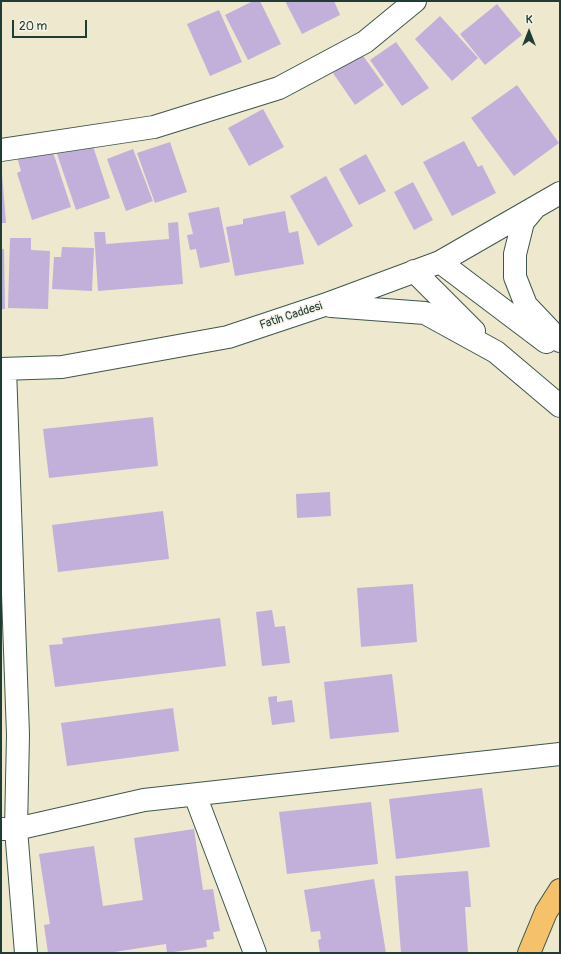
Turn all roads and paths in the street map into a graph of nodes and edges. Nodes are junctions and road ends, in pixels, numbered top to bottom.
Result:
1 (415, 1) edge
2 (1, 150) edge
3 (558, 198) edge
4 (533, 210) junction
5 (440, 262) junction
6 (414, 272) junction
7 (324, 306) junction
8 (560, 341) edge
9 (496, 352) junction
10 (560, 353) edge
11 (3, 369) edge
12 (560, 406) edge
13 (560, 754) edge
14 (195, 795) junction
15 (8, 829) edge
16 (560, 890) edge
17 (26, 953) edge
18 (255, 953) edge
19 (530, 953) edge

1 - 2 street
3 - 4 street, Fatih Caddesi
4 - 5 street, Fatih Caddesi
4 - 8 street
5 - 6 street, Fatih Caddesi
5 - 10 street
6 - 7 street, Fatih Caddesi
6 - 9 street
7 - 9 street
7 - 11 street, Fatih Caddesi
9 - 12 street
11 - 15 street
13 - 14 street
14 - 15 street
14 - 18 street
15 - 17 street
16 - 19 main road

